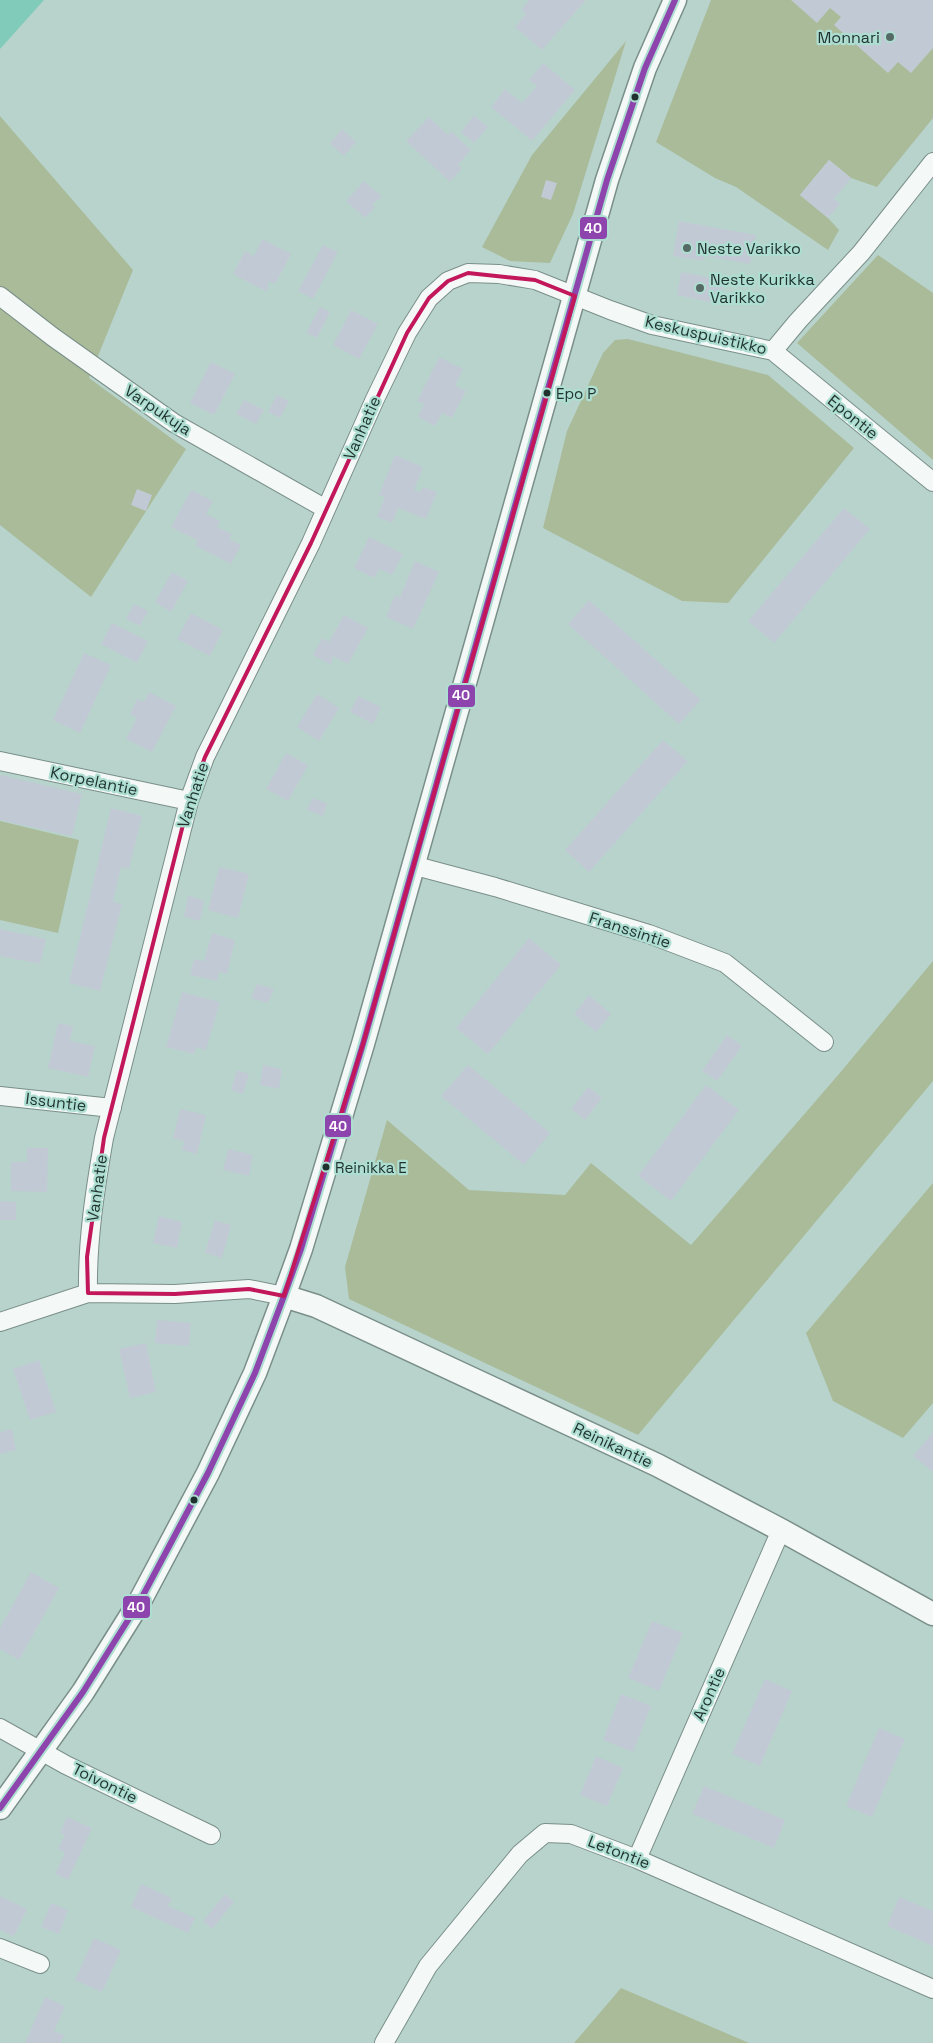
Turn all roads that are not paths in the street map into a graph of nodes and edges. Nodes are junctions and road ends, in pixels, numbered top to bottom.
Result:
1 (675, 0) edge
2 (933, 162) edge
3 (0, 296) edge
4 (575, 296) junction
5 (773, 351) junction
6 (933, 482) edge
7 (326, 509) junction
8 (0, 761) edge
9 (189, 801) junction
10 (412, 865) junction
11 (824, 1042) dead end
12 (0, 1096) edge
13 (112, 1108) junction
14 (88, 1293) junction
15 (284, 1296) junction
16 (0, 1322) edge
17 (781, 1530) junction
18 (933, 1614) edge
19 (0, 1728) edge
20 (42, 1750) junction
21 (0, 1808) edge
22 (211, 1835) dead end
23 (637, 1858) junction
24 (0, 1948) edge
25 (40, 1964) dead end
26 (933, 1989) edge
27 (384, 2043) edge

1 - 4 street
2 - 5 street, Keskuspuistikko
3 - 7 street, Varpukuja
4 - 5 street, Keskuspuistikko
4 - 7 street, Vanhatie
4 - 10 street
5 - 6 street, Epontie
7 - 9 street, Vanhatie
8 - 9 street, Korpelantie
9 - 13 street, Vanhatie
10 - 11 street, Franssintie
10 - 15 street
12 - 13 street, Issuntie
13 - 14 street, Vanhatie
14 - 15 street
14 - 16 street
15 - 17 street, Reinikantie
15 - 20 street
17 - 18 street, Reinikantie
17 - 23 street, Arontie
19 - 20 street, Toivontie
20 - 21 street
20 - 22 street, Toivontie
23 - 26 street, Letontie
23 - 27 street, Letontie
24 - 25 street

